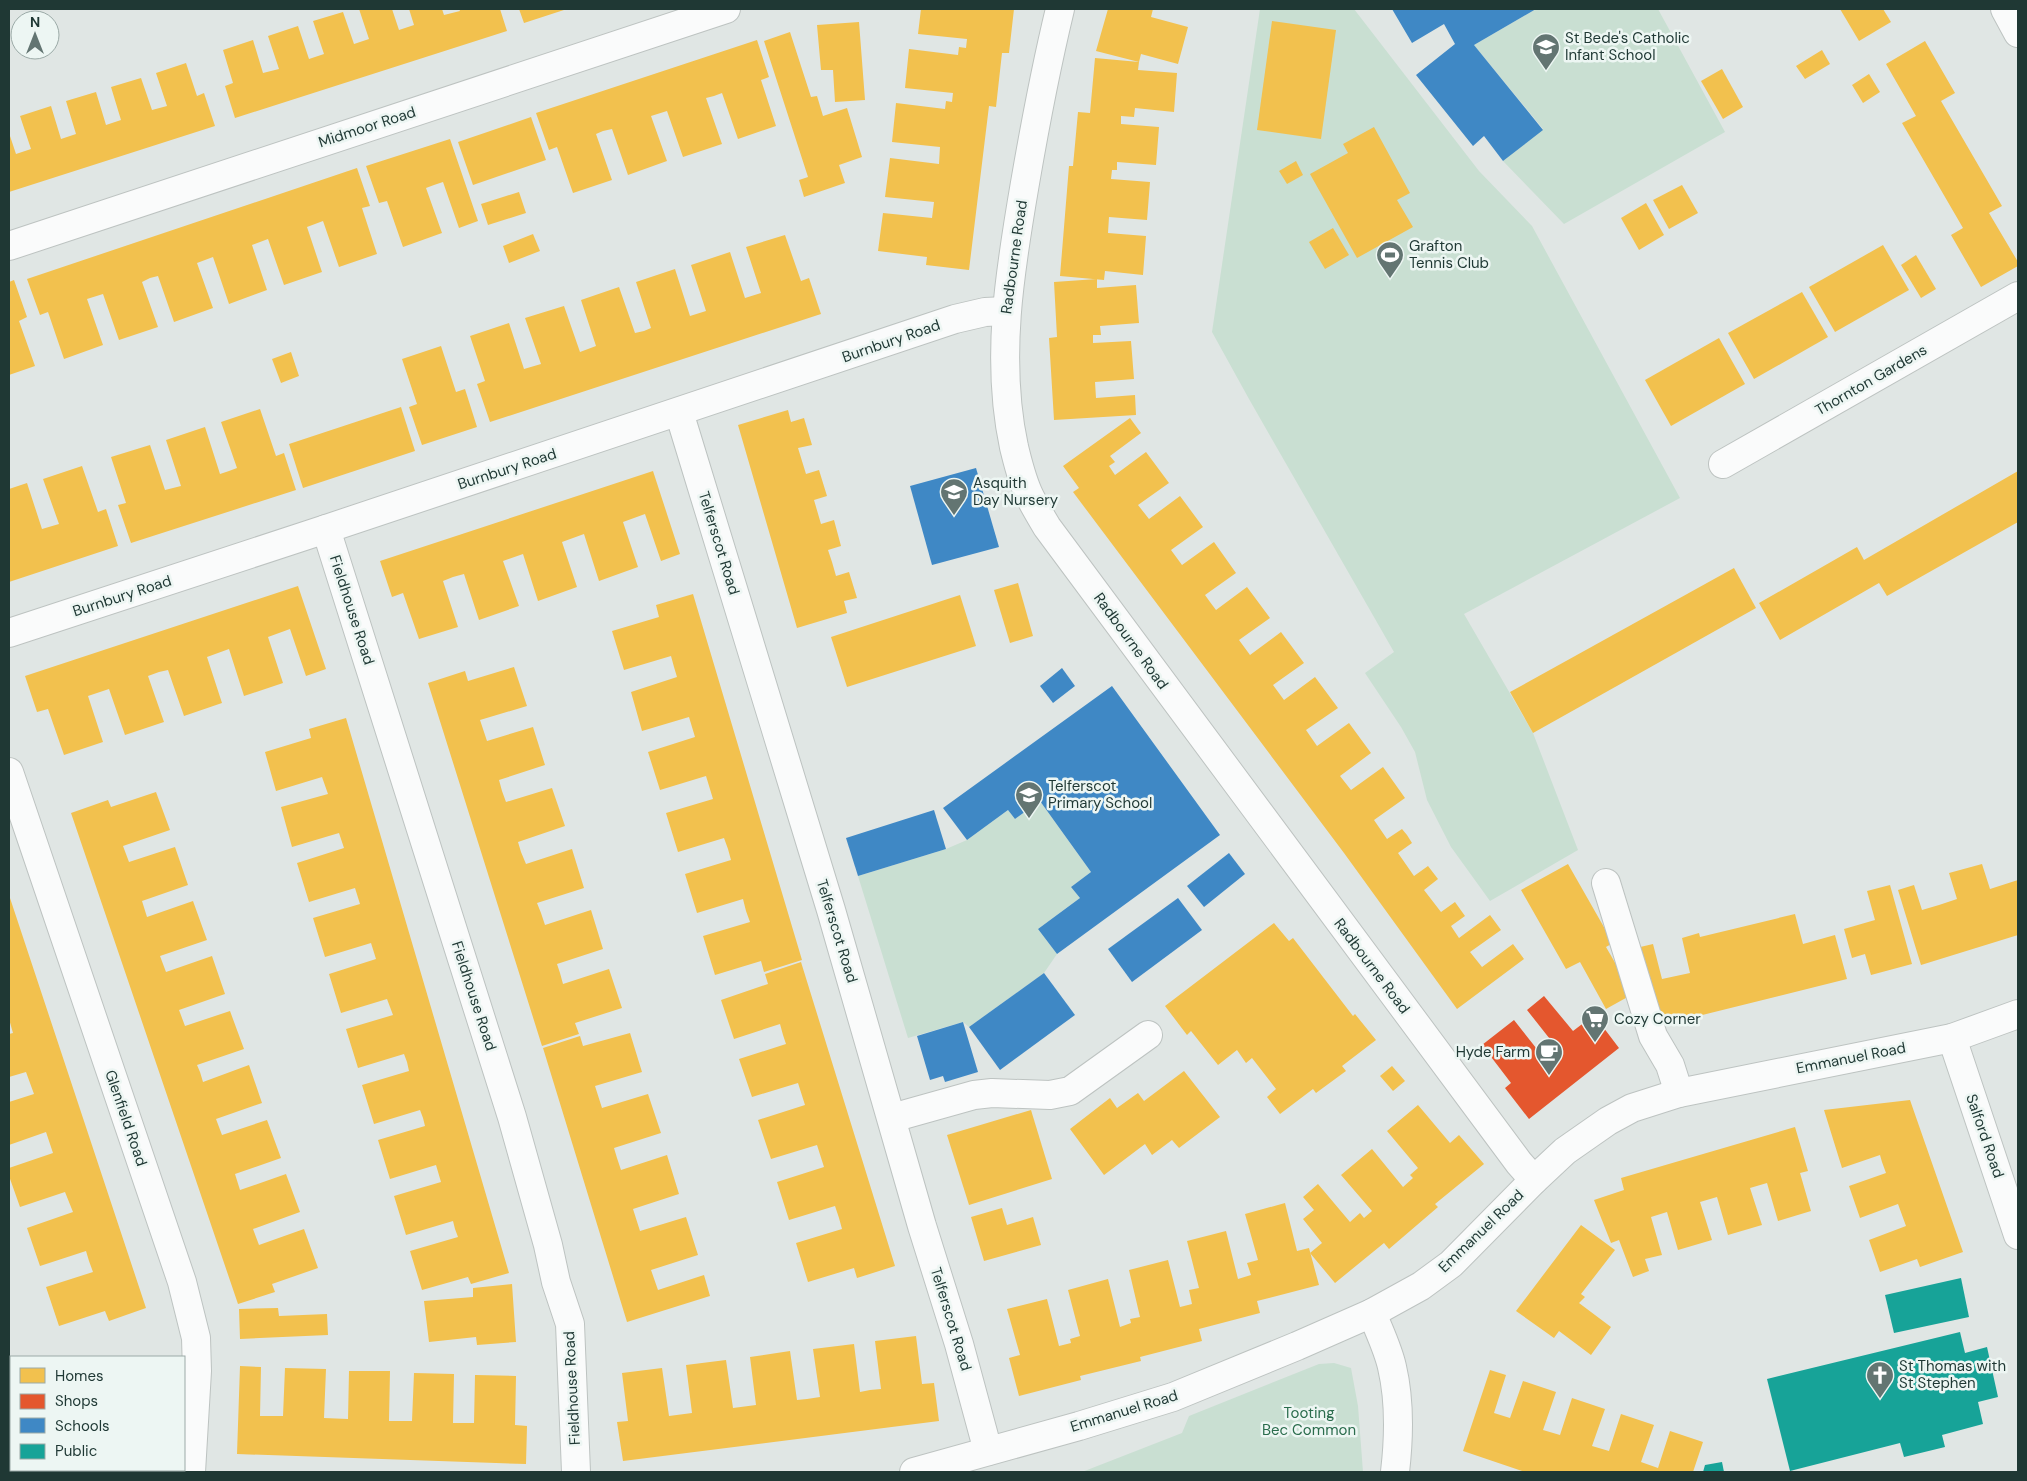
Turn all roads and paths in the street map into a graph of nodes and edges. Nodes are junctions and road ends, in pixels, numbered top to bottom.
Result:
1 (726, 9) edge
2 (1060, 9) edge
3 (2004, 9) edge
4 (2018, 33) edge
5 (9, 246) edge
6 (2018, 296) edge
7 (1006, 311) junction
8 (679, 412) junction
9 (1723, 464) dead end
10 (326, 529) junction
11 (9, 633) edge
12 (9, 772) edge
13 (1606, 883) dead end
14 (2018, 1014) edge
15 (1148, 1035) dead end
16 (1952, 1038) junction
17 (1679, 1093) junction
18 (892, 1118) junction
19 (1534, 1180) junction
20 (2018, 1235) edge
21 (1372, 1313) junction
22 (988, 1451) junction
23 (190, 1472) edge
24 (576, 1472) edge
25 (914, 1472) edge
26 (1395, 1472) edge

1 - 5 street, Midmoor Road
2 - 7 street, Radbourne Road
3 - 4 street
6 - 9 street, Thornton Gardens
7 - 8 street, Burnbury Road
7 - 19 street, Radbourne Road
8 - 10 street, Burnbury Road
8 - 18 street, Telferscot Road
10 - 11 street, Burnbury Road
10 - 24 street, Fieldhouse Road
12 - 23 street, Glenfield Road
13 - 17 street
14 - 16 street, Emmanuel Road
15 - 18 street
16 - 17 street, Emmanuel Road
16 - 20 street, Salford Road
17 - 19 street, Emmanuel Road
18 - 22 street, Telferscot Road
19 - 21 street, Emmanuel Road
21 - 22 street, Emmanuel Road
21 - 26 street
22 - 25 street, Emmanuel Road

